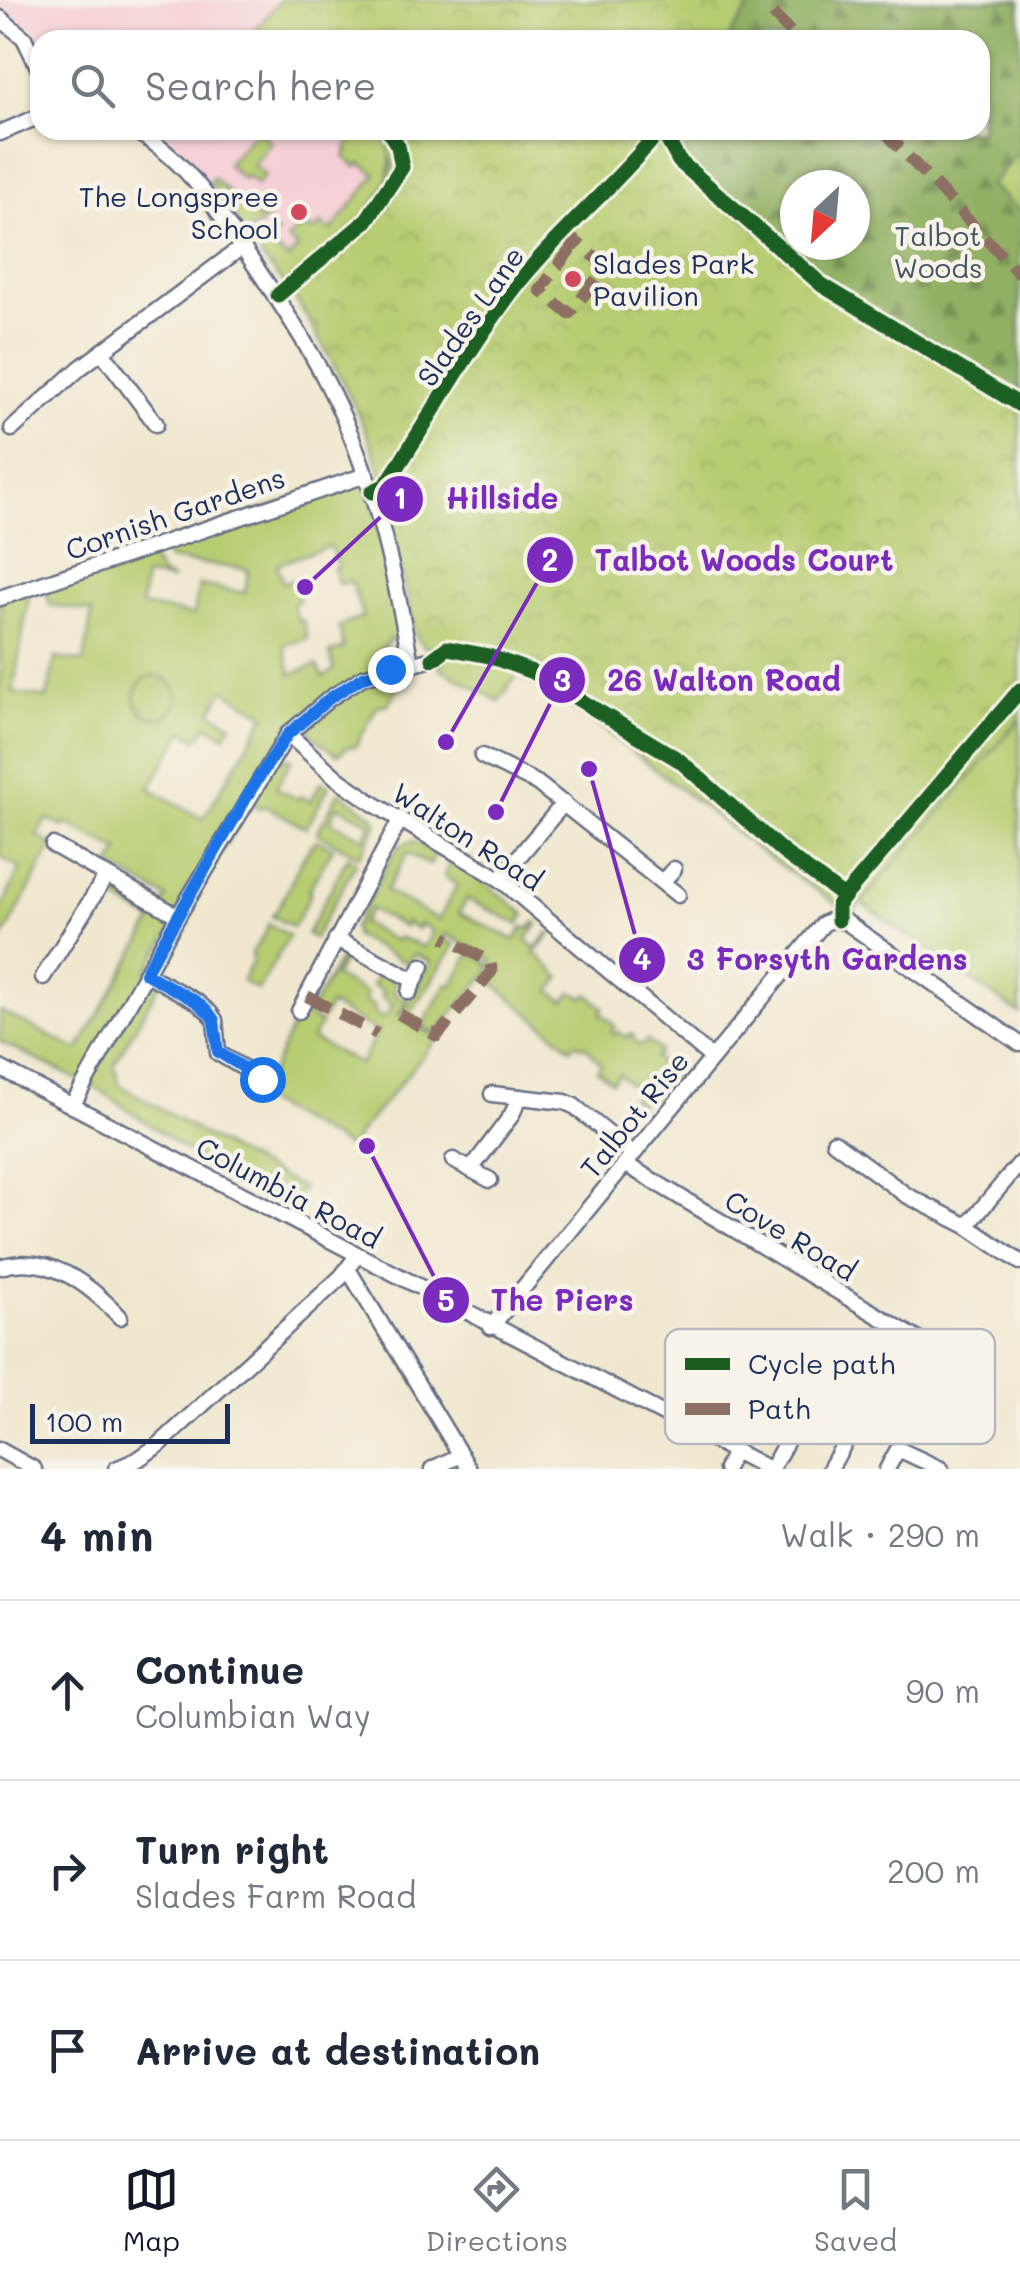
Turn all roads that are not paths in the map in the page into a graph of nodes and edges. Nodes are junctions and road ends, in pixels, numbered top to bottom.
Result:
1 (0, 18) edge
2 (30, 50) edge
3 (30, 120) edge
4 (0, 134) edge
5 (147, 140) edge
6 (242, 246) junction
7 (102, 352) junction
8 (156, 424) dead end
9 (12, 429) dead end
10 (366, 475) junction
11 (0, 598) edge
12 (432, 660) dead end
13 (411, 664) junction
14 (288, 734) junction
15 (482, 756) dead end
16 (564, 803) junction
17 (400, 820) junction
18 (53, 844) dead end
19 (674, 869) dead end
20 (106, 876) junction
21 (500, 879) junction
22 (662, 882) junction
23 (678, 895) dead end
24 (178, 916) junction
25 (336, 940) junction
26 (422, 966) dead end
27 (145, 973) junction
28 (43, 977) dead end
29 (298, 1010) dead end
30 (1020, 1044) edge
31 (218, 1052) junction
32 (712, 1058) junction
33 (204, 1064) dead end
34 (0, 1068) edge
35 (262, 1079) dead end
36 (492, 1094) dead end
37 (520, 1097) junction
38 (72, 1106) junction
39 (834, 1142) dead end
40 (629, 1159) junction
41 (453, 1160) dead end
42 (1020, 1163) edge
43 (471, 1170) junction
44 (490, 1180) dead end
45 (966, 1226) junction
46 (357, 1256) junction
47 (1020, 1262) edge
48 (0, 1267) edge
49 (348, 1270) junction
50 (120, 1318) dead end
51 (491, 1327) junction
52 (902, 1329) edge
53 (665, 1416) edge
54 (720, 1444) edge
55 (785, 1444) edge
56 (844, 1444) edge
57 (0, 1450) edge
58 (734, 1451) junction
59 (464, 1462) edge
60 (13, 1464) edge
61 (34, 1469) edge
62 (116, 1469) edge
63 (432, 1469) edge
64 (726, 1469) edge
65 (770, 1469) edge
66 (830, 1469) edge
67 (887, 1469) edge
68 (942, 1469) edge

1 - 2 street
3 - 4 street
5 - 6 street
6 - 7 street
6 - 10 street
7 - 8 street
7 - 9 street
10 - 11 street, Cornish Gardens
10 - 13 street
12 - 13 street
13 - 14 street
14 - 17 street, Walton Road
14 - 24 street
15 - 16 street
16 - 21 street
16 - 22 street
17 - 21 street, Walton Road
17 - 25 street
18 - 20 street
19 - 22 street
20 - 24 street
20 - 28 street
21 - 32 street, Walton Road
22 - 23 street
24 - 27 street
25 - 26 street
25 - 29 street
27 - 31 street
27 - 38 street
30 - 32 street, Talbot Rise
31 - 33 street
31 - 35 street
32 - 40 street, Talbot Rise
34 - 38 street, Columbia Road
36 - 37 street, Cove Road
37 - 40 street, Cove Road
37 - 43 street
38 - 46 street, Columbia Road
39 - 45 street
40 - 51 street, Talbot Rise
40 - 52 street, Cove Road
41 - 43 street
42 - 45 street
43 - 44 street
45 - 47 street
46 - 49 street
46 - 51 street, Columbia Road
48 - 50 street
49 - 59 street
49 - 62 street
51 - 53 street, Columbia Road
54 - 58 street, Columbia Road
55 - 65 street
56 - 66 street
57 - 60 street
58 - 64 street
58 - 65 street, Columbia Road
59 - 63 street
60 - 61 street
67 - 68 street

